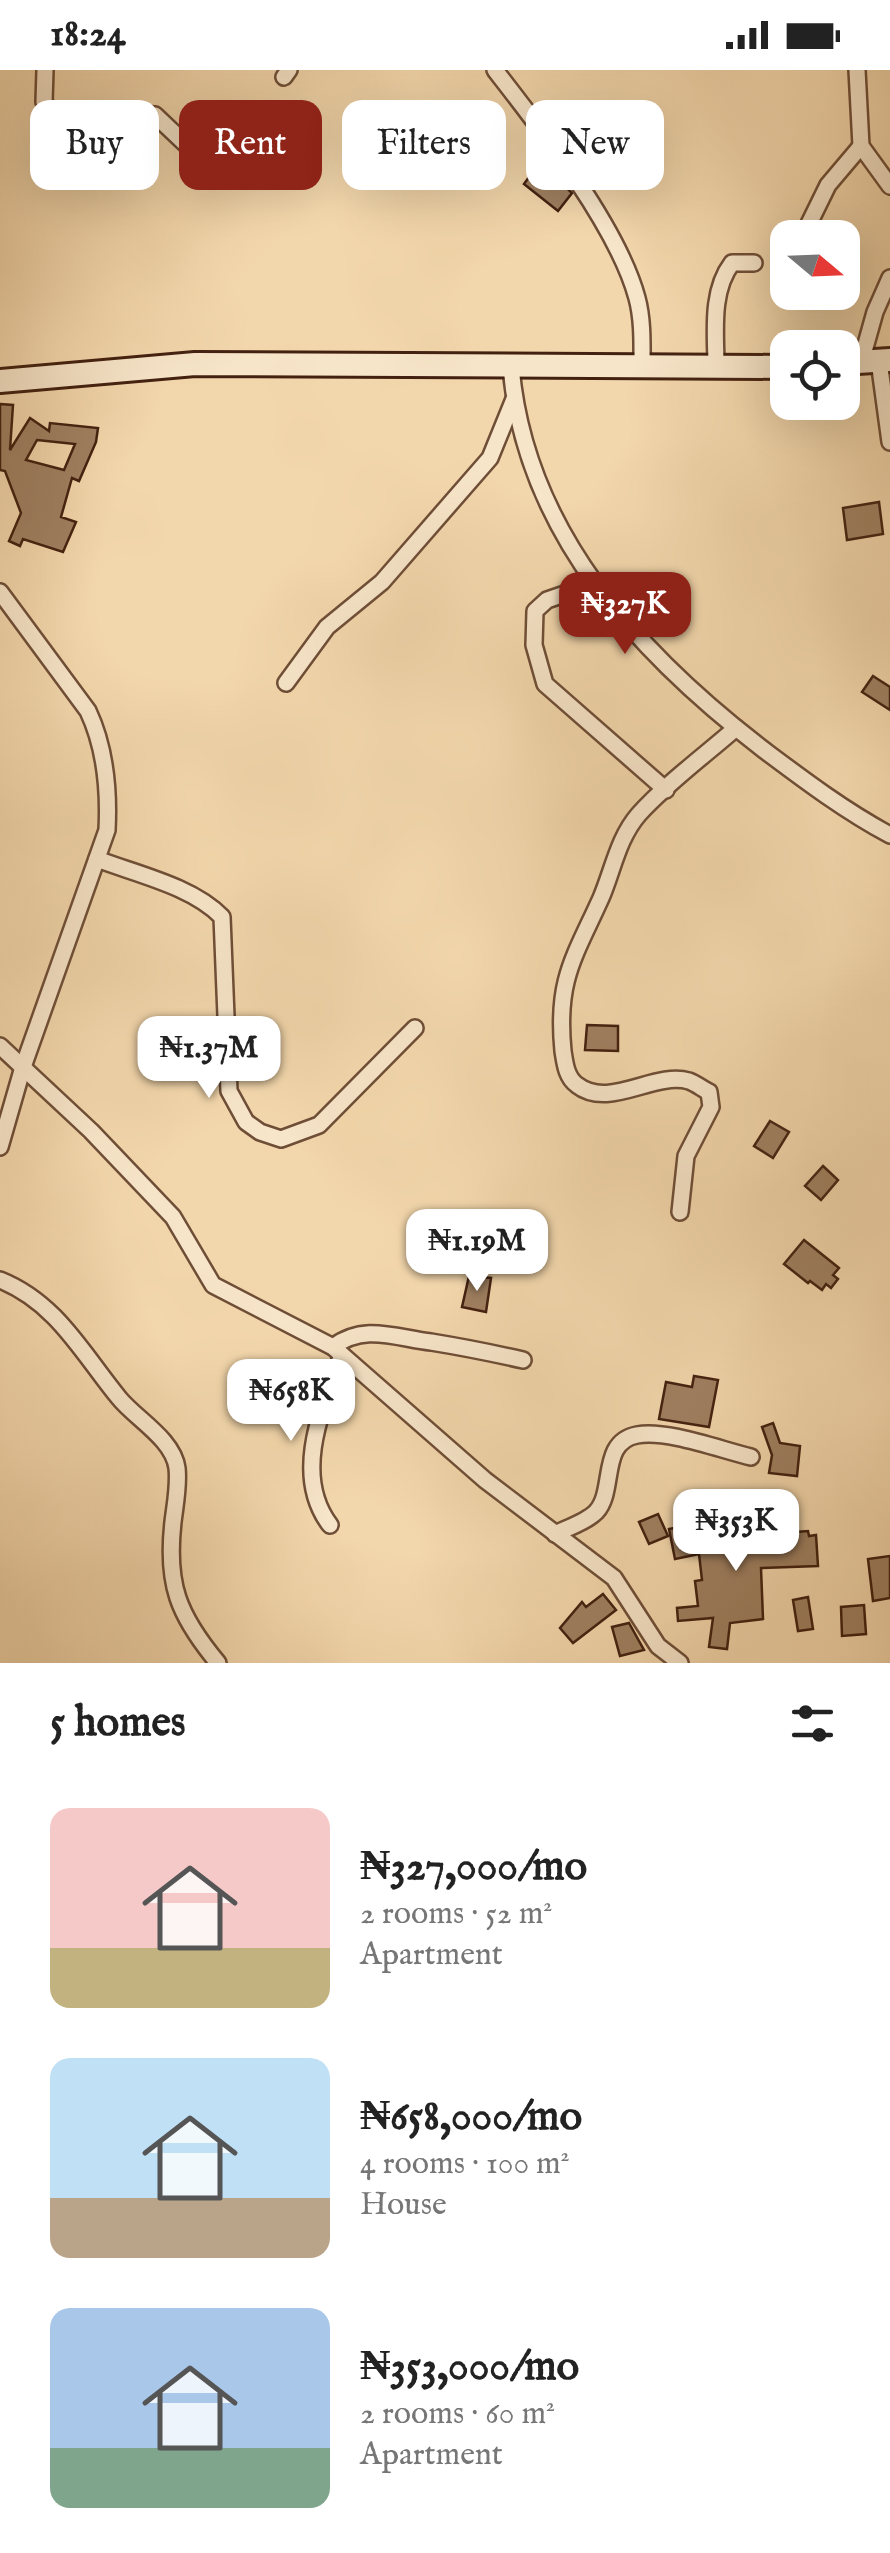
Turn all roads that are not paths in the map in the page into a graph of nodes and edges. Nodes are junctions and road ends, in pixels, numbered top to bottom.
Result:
1 (45, 70) edge
2 (495, 70) edge
3 (856, 70) edge
4 (179, 136) edge
5 (862, 146) junction
6 (890, 186) edge
7 (811, 220) edge
8 (754, 264) dead end
9 (890, 278) edge
10 (868, 362) edge
11 (770, 366) edge
12 (511, 367) junction
13 (642, 367) junction
14 (716, 368) junction
15 (0, 381) edge
16 (514, 399) junction
17 (890, 442) edge
18 (594, 584) junction
19 (0, 592) edge
20 (286, 682) dead end
21 (736, 728) junction
22 (666, 790) junction
23 (890, 836) edge
24 (97, 859) junction
25 (415, 1028) dead end
26 (0, 1046) edge
27 (23, 1067) junction
28 (0, 1147) edge
29 (680, 1212) dead end
30 (0, 1280) edge
31 (337, 1351) junction
32 (523, 1360) dead end
33 (750, 1457) dead end
34 (330, 1525) dead end
35 (555, 1534) junction
36 (218, 1663) edge
37 (680, 1663) edge

1 - 4 street
2 - 13 street
3 - 5 street
5 - 6 street
5 - 7 street
8 - 14 street
9 - 10 street
10 - 17 street
11 - 14 main road
12 - 13 main road
12 - 15 main road
12 - 16 street
13 - 14 main road
16 - 18 street
16 - 20 street
18 - 21 street
18 - 22 street
19 - 24 street
21 - 22 street
21 - 23 street
22 - 29 street
24 - 25 street
24 - 27 street
26 - 27 street
27 - 28 street
27 - 31 street
30 - 36 street
31 - 32 street
31 - 34 street
31 - 35 street
33 - 35 street
35 - 37 street

